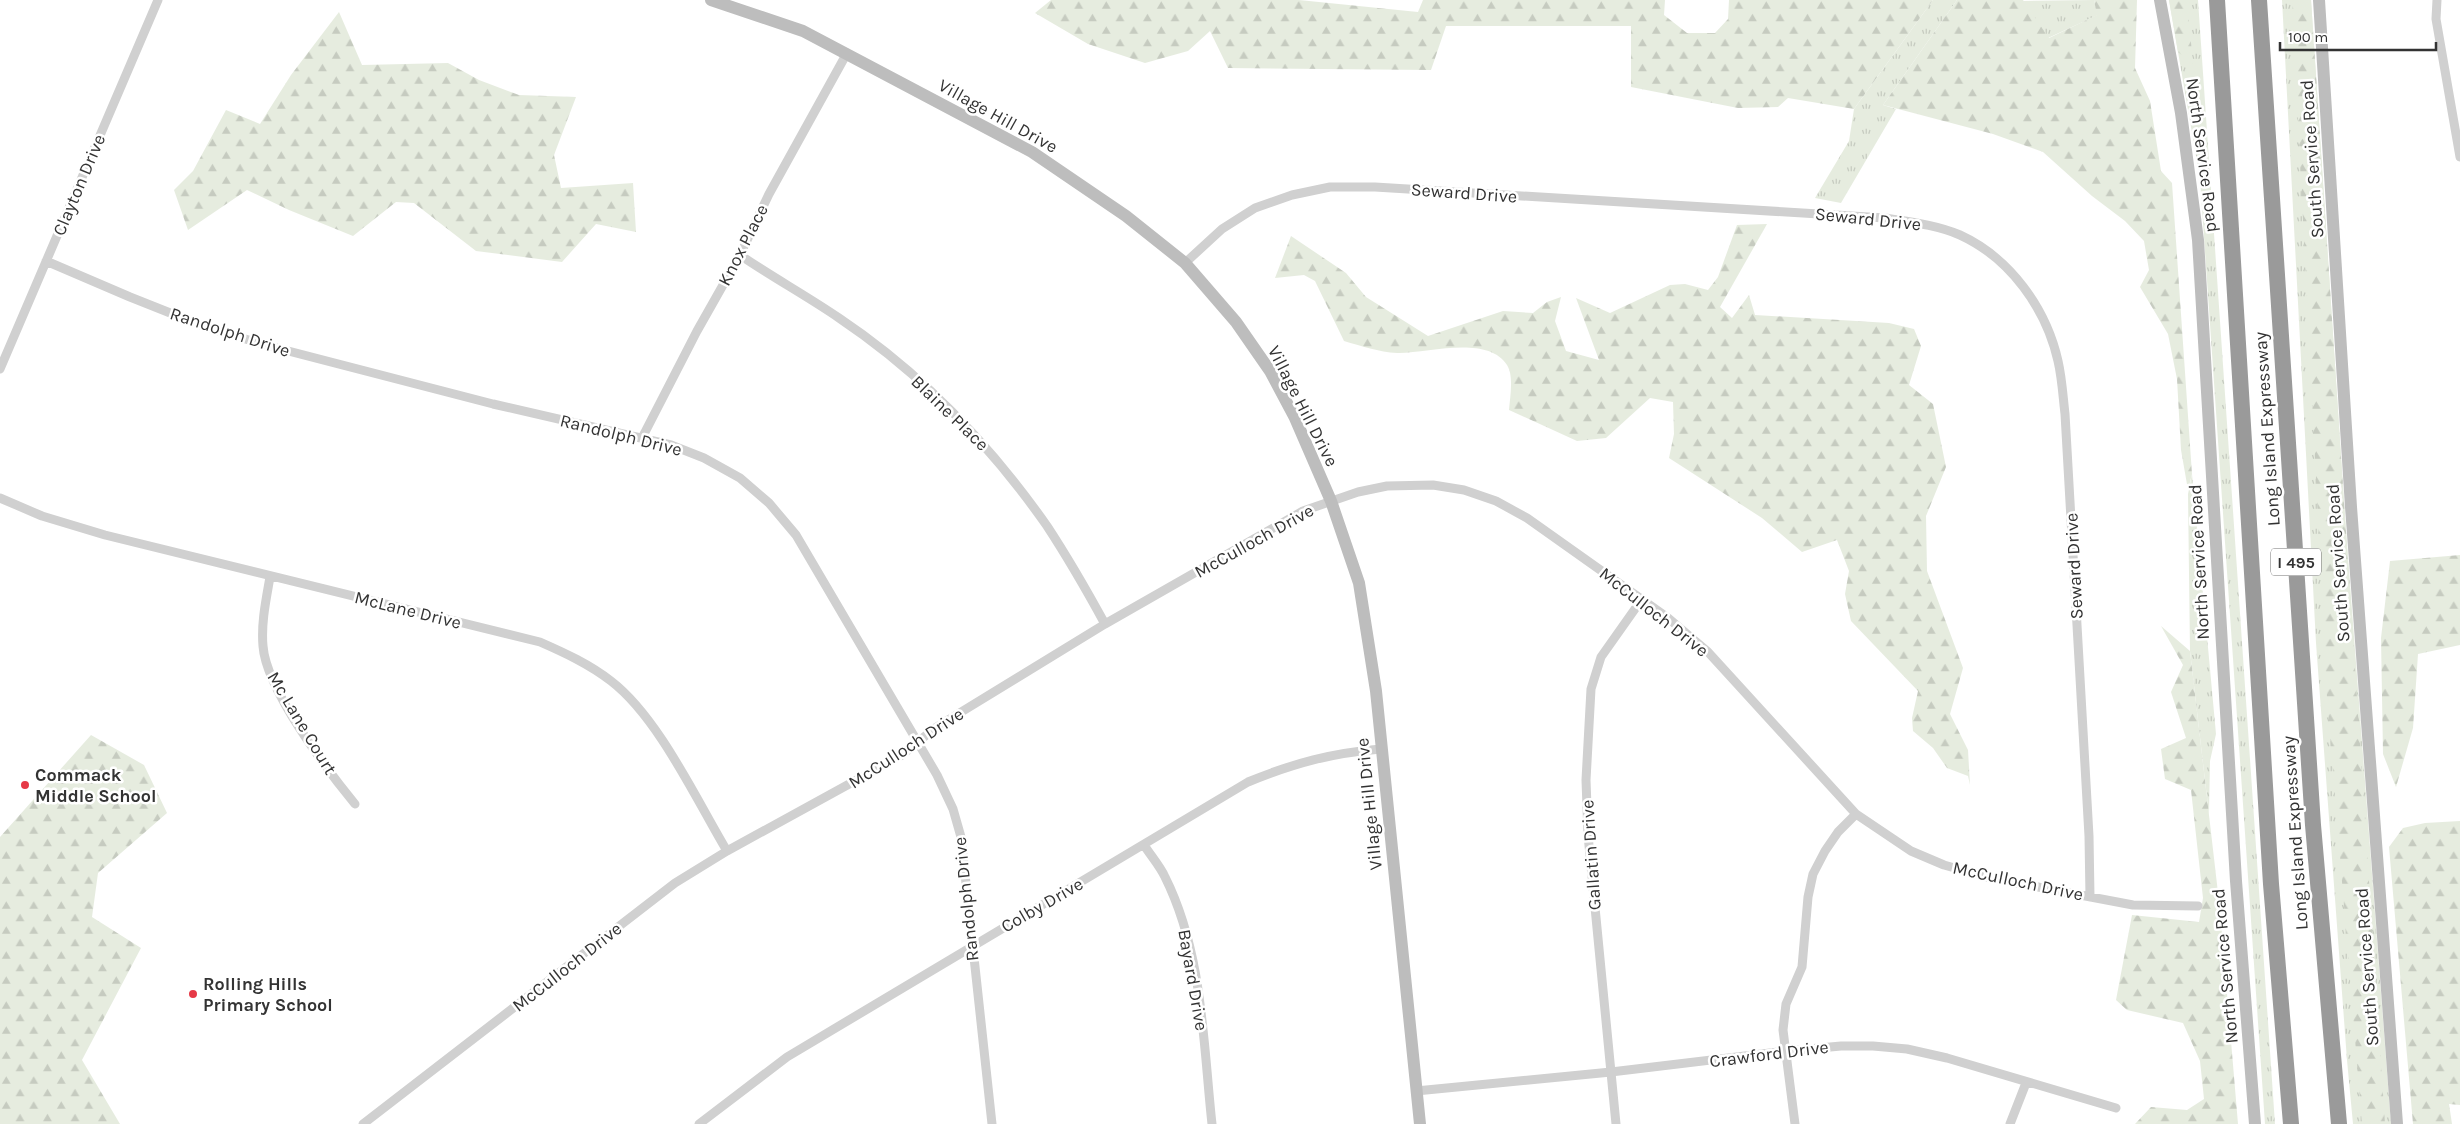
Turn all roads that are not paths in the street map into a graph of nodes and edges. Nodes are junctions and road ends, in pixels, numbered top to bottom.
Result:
1 (158, 0) edge
2 (711, 0) edge
3 (2160, 0) edge
4 (2217, 0) edge
5 (2259, 0) edge
6 (2319, 0) edge
7 (2437, 0) edge
8 (847, 53) junction
9 (2460, 157) edge
10 (740, 255) junction
11 (46, 261) junction
12 (1186, 263) junction
13 (0, 369) edge
14 (642, 438) junction
15 (0, 498) edge
16 (1331, 501) junction
17 (270, 577) junction
18 (1642, 599) junction
19 (1105, 624) junction
20 (918, 742) junction
21 (1381, 749) junction
22 (355, 804) dead end
23 (1856, 814) junction
24 (1144, 845) junction
25 (727, 851) junction
26 (2090, 897) junction
27 (2198, 906) dead end
28 (972, 947) junction
29 (1787, 1050) junction
30 (1611, 1072) junction
31 (2026, 1083) junction
32 (1416, 1091) junction
33 (2116, 1108) dead end
34 (363, 1124) edge
35 (699, 1124) edge
36 (992, 1124) edge
37 (1212, 1124) edge
38 (1420, 1124) edge
39 (1616, 1124) edge
40 (1795, 1124) edge
41 (2010, 1124) edge
42 (2255, 1124) edge
43 (2292, 1124) edge
44 (2339, 1124) edge
45 (2397, 1124) edge

1 - 11 street, Clayton Drive
2 - 8 main road, Village Hill Drive
3 - 42 main road, North Service Road
4 - 43 highway, Long Island Expressway / I 495
5 - 44 highway, Long Island Expressway / I 495
6 - 45 main road, South Service Road
7 - 9 street
8 - 10 street, Knox Place
8 - 12 main road, Village Hill Drive
10 - 14 street, Knox Place
10 - 19 street, Blaine Place
11 - 13 street, Clayton Drive
11 - 14 street, Randolph Drive
12 - 16 main road, Village Hill Drive
12 - 26 street, Seward Drive
14 - 20 street, Randolph Drive
15 - 17 street, McLane Drive
16 - 18 street, McCulloch Drive
16 - 19 street, McCulloch Drive
16 - 21 main road, Village Hill Drive
17 - 22 street, Mc Lane Court
17 - 25 street, McLane Drive
18 - 23 street, McCulloch Drive
18 - 30 street, Gallatin Drive
19 - 20 street, McCulloch Drive
20 - 25 street, McCulloch Drive
20 - 28 street, Randolph Drive
21 - 24 street, Colby Drive
21 - 32 main road, Village Hill Drive
23 - 26 street, McCulloch Drive
23 - 29 street
24 - 28 street, Colby Drive
24 - 37 street, Bayard Drive
25 - 34 street, McCulloch Drive
26 - 27 street, McCulloch Drive
28 - 35 street, Colby Drive
28 - 36 street, Randolph Drive
29 - 30 street, Crawford Drive
29 - 31 street, Crawford Drive
29 - 40 street
30 - 32 street, Crawford Drive
30 - 39 street, Gallatin Drive
31 - 33 street, Crawford Drive
31 - 41 street
32 - 38 main road, Village Hill Drive

